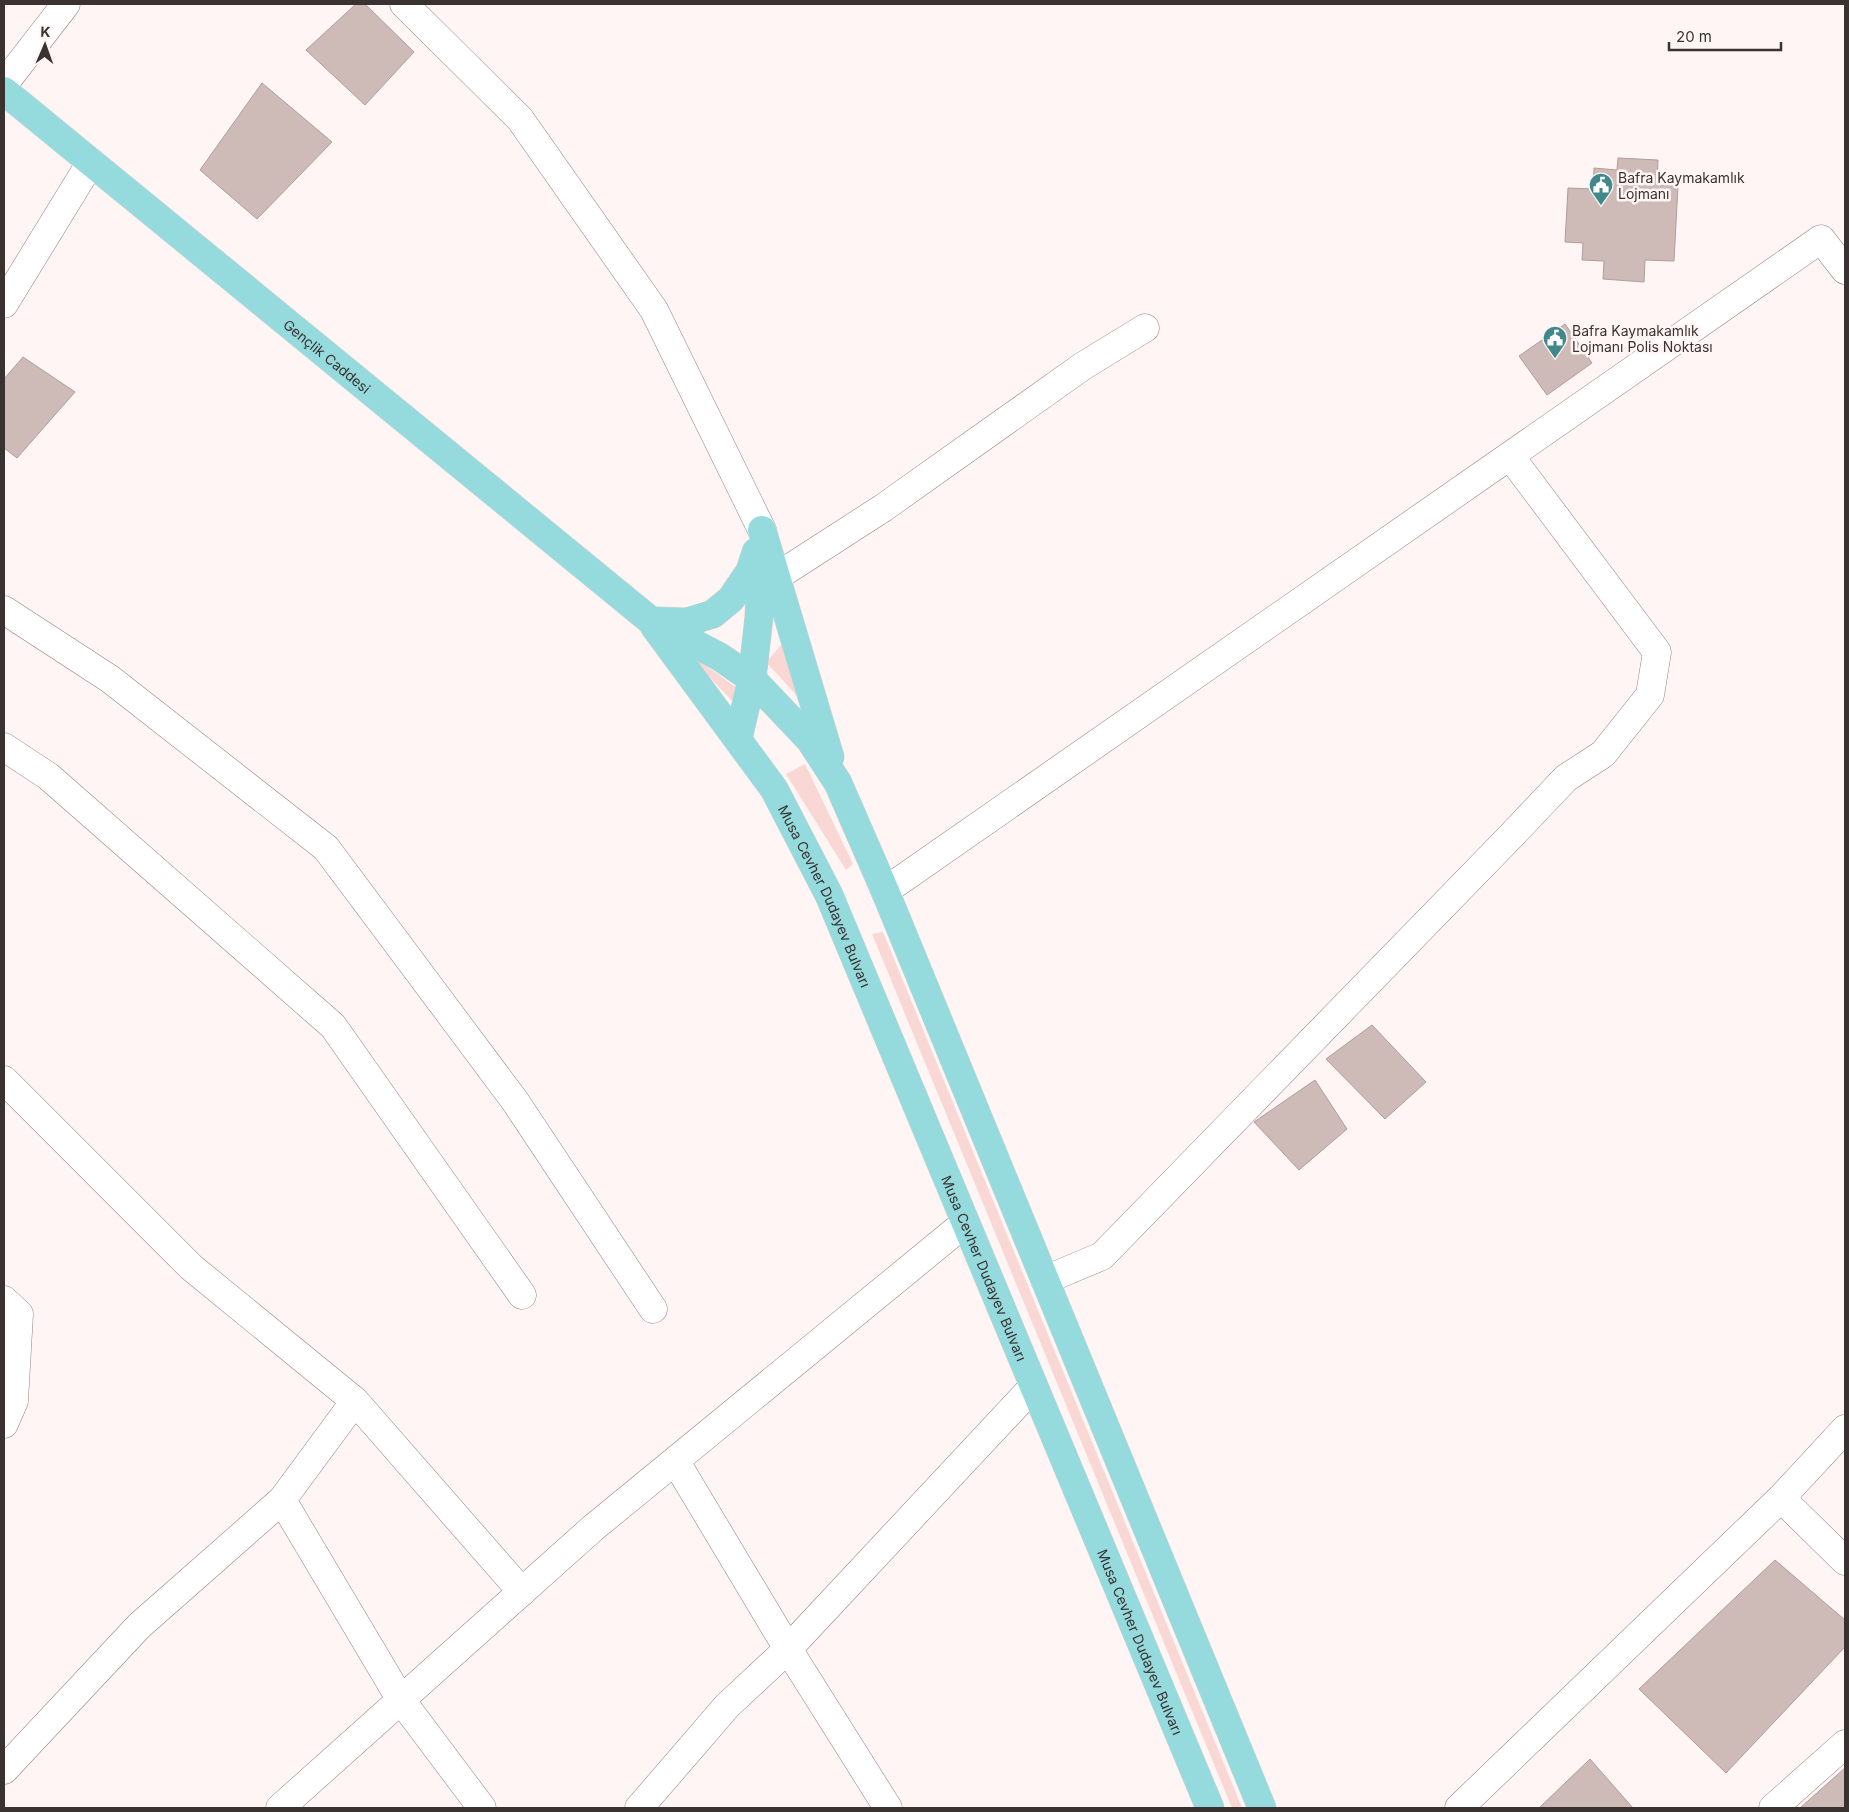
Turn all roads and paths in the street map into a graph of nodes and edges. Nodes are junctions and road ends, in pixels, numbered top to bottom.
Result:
1 (66, 4) edge
2 (404, 4) edge
3 (4, 84) edge
4 (4, 91) edge
5 (91, 162) junction
6 (1845, 270) edge
7 (4, 304) edge
8 (1145, 328) dead end
9 (1510, 456) junction
10 (762, 530) junction
11 (776, 577) junction
12 (4, 610) edge
13 (650, 620) junction
14 (752, 679) junction
15 (738, 739) junction
16 (4, 747) edge
17 (838, 783) junction
18 (885, 891) junction
19 (4, 1080) edge
20 (965, 1223) junction
21 (1045, 1280) junction
22 (522, 1295) dead end
23 (4, 1300) edge
24 (653, 1309) dead end
25 (1034, 1387) junction
26 (355, 1401) junction
27 (4, 1424) edge
28 (1845, 1429) edge
29 (676, 1462) junction
30 (1781, 1498) junction
31 (282, 1500) junction
32 (1845, 1561) edge
33 (522, 1592) junction
34 (788, 1649) junction
35 (401, 1700) junction
36 (1845, 1744) edge
37 (4, 1770) edge
38 (280, 1808) edge
39 (482, 1808) edge
40 (639, 1808) edge
41 (888, 1808) edge
42 (1210, 1808) edge
43 (1262, 1808) edge
44 (1458, 1808) edge
45 (1772, 1808) edge

1 - 3 street
2 - 10 street
4 - 5 main road, Gençlik Caddesi
5 - 7 street
5 - 13 main road, Gençlik Caddesi
6 - 9 street
8 - 11 street
9 - 18 street
9 - 21 street
10 - 11 main road
10 - 13 main road
10 - 14 main road
11 - 17 main road
12 - 24 street
13 - 14 main road
13 - 15 main road, Musa Cevher Dudayev Bulvarı
14 - 15 main road
14 - 17 main road
15 - 20 main road, Musa Cevher Dudayev Bulvarı
16 - 22 street
17 - 18 main road
18 - 21 main road
19 - 26 street
20 - 25 main road, Musa Cevher Dudayev Bulvarı
20 - 29 street
21 - 43 main road
23 - 27 street
25 - 34 street
25 - 42 main road, Musa Cevher Dudayev Bulvarı
26 - 31 street
26 - 33 street
28 - 30 street
29 - 33 street
29 - 34 street
30 - 32 street
30 - 44 street
31 - 35 street
31 - 37 street
33 - 35 street
34 - 40 street
34 - 41 street
35 - 38 street
35 - 39 street
36 - 45 street

